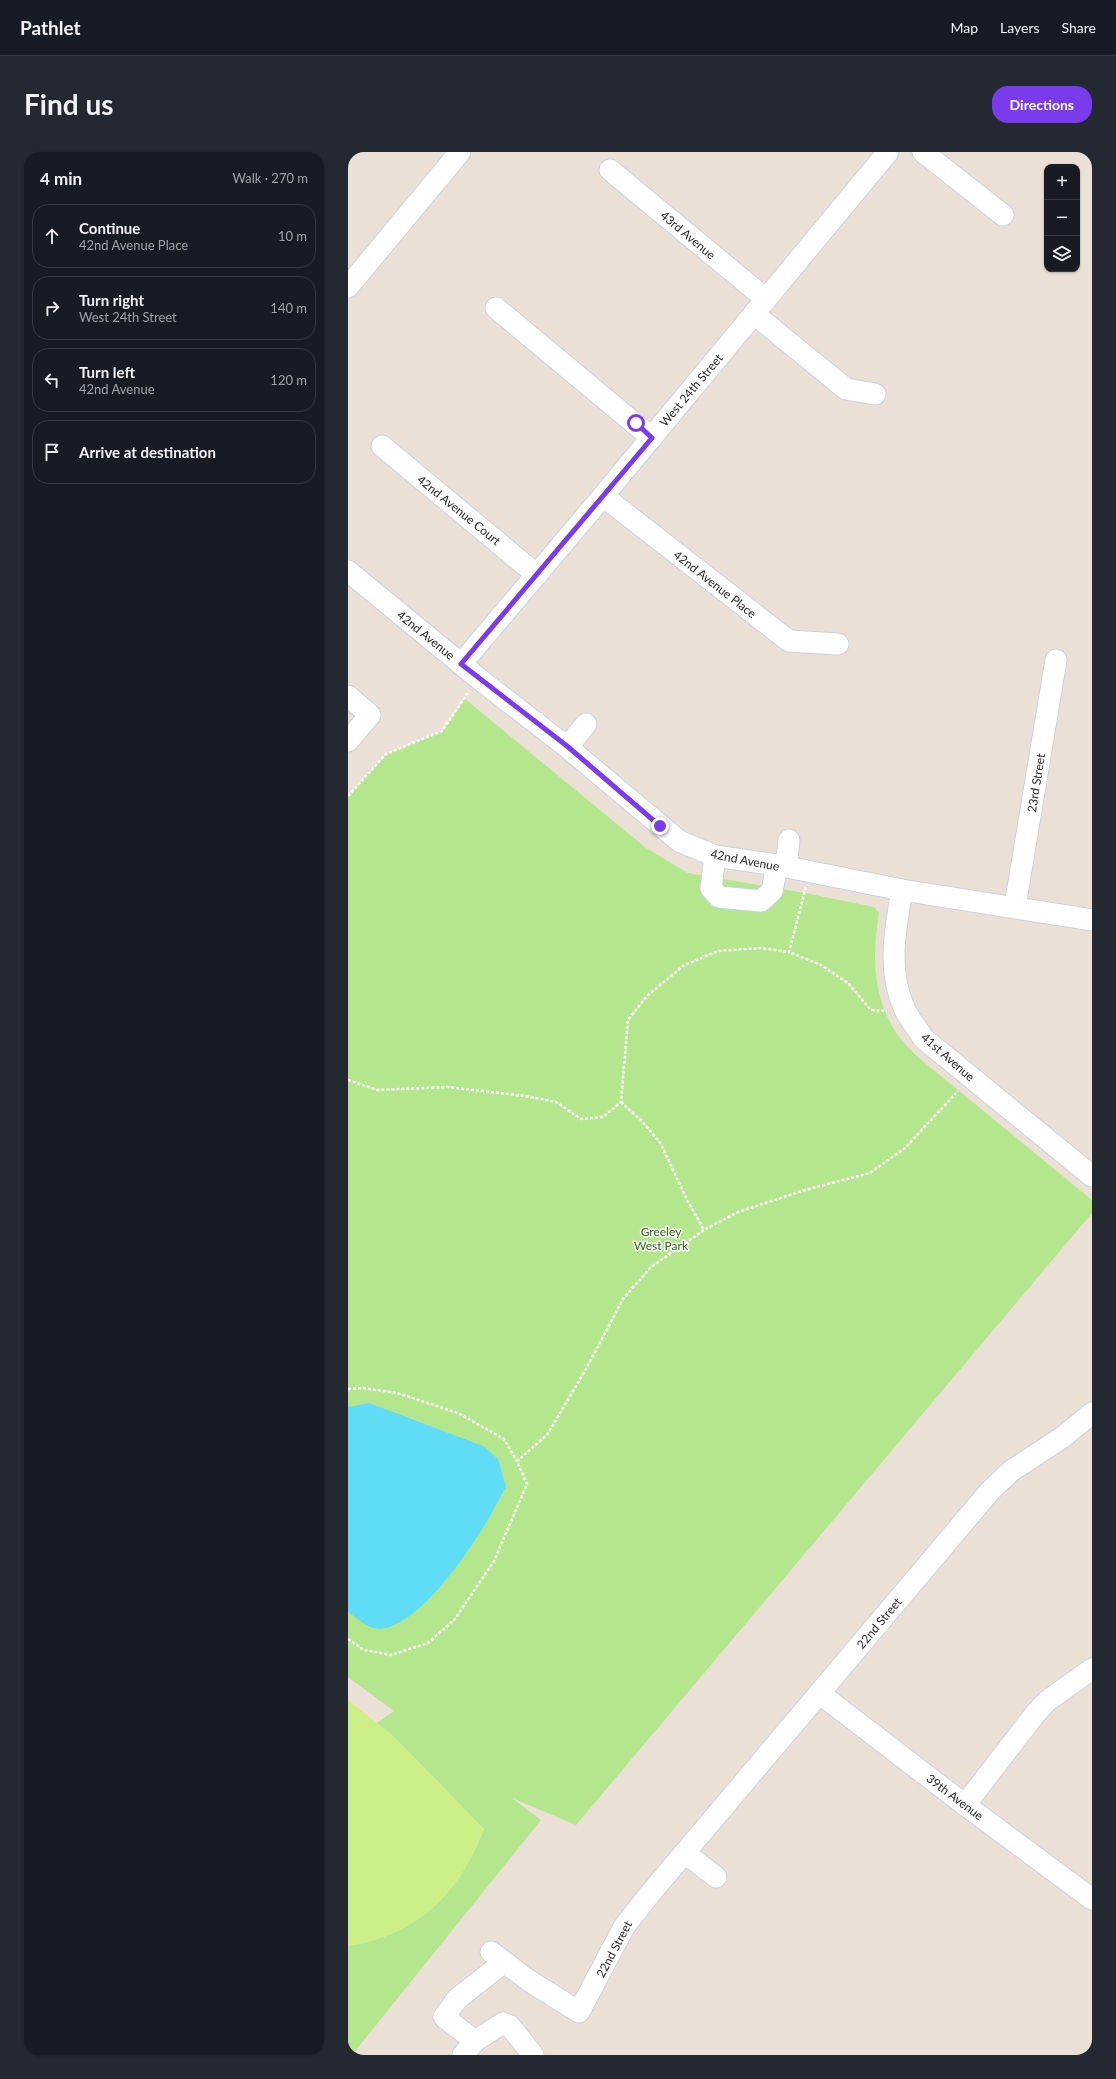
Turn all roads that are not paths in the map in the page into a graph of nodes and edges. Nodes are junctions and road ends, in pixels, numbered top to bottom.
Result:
1 (460, 152) edge
2 (923, 152) edge
3 (880, 155) edge
4 (610, 170) dead end
5 (1003, 215) dead end
6 (348, 287) edge
7 (760, 307) junction
8 (496, 308) dead end
9 (876, 394) dead end
10 (652, 438) junction
11 (382, 446) dead end
12 (603, 496) junction
13 (348, 571) edge
14 (537, 574) junction
15 (838, 644) dead end
16 (1056, 660) dead end
17 (461, 664) junction
18 (348, 696) edge
19 (586, 724) dead end
20 (348, 741) edge
21 (567, 746) junction
22 (789, 840) dead end
23 (715, 856) junction
24 (782, 866) junction
25 (902, 890) junction
26 (1015, 906) junction
27 (1092, 920) edge
28 (1092, 1176) edge
29 (1092, 1413) edge
30 (1092, 1669) edge
31 (819, 1693) junction
32 (965, 1805) junction
33 (685, 1853) junction
34 (716, 1878) dead end
35 (1092, 1899) edge
36 (469, 2048) edge
37 (533, 2055) edge

1 - 6 street
2 - 5 street
3 - 7 street, West 24th Street
4 - 7 street, 43rd Avenue
7 - 9 street, 43rd Avenue
7 - 10 street, West 24th Street
8 - 10 street
10 - 12 street, West 24th Street
11 - 14 street, 42nd Avenue Court
12 - 14 street, West 24th Street
12 - 15 street, 42nd Avenue Place
13 - 17 street, 42nd Avenue
14 - 17 street, West 24th Street
16 - 26 street, 23rd Street
17 - 21 street, 42nd Avenue
18 - 20 street
19 - 21 street
21 - 23 street, 42nd Avenue
22 - 24 street
23 - 24 street, 42nd Avenue
23 - 24 street
24 - 25 street, 42nd Avenue
25 - 26 street, 42nd Avenue
25 - 28 street, 41st Avenue
26 - 27 street, 42nd Avenue
29 - 31 street, 22nd Street
30 - 32 street
31 - 32 street, 39th Avenue
31 - 33 street, 22nd Street
32 - 35 street, 39th Avenue
33 - 34 street
33 - 36 street, 22nd Street
36 - 37 street

